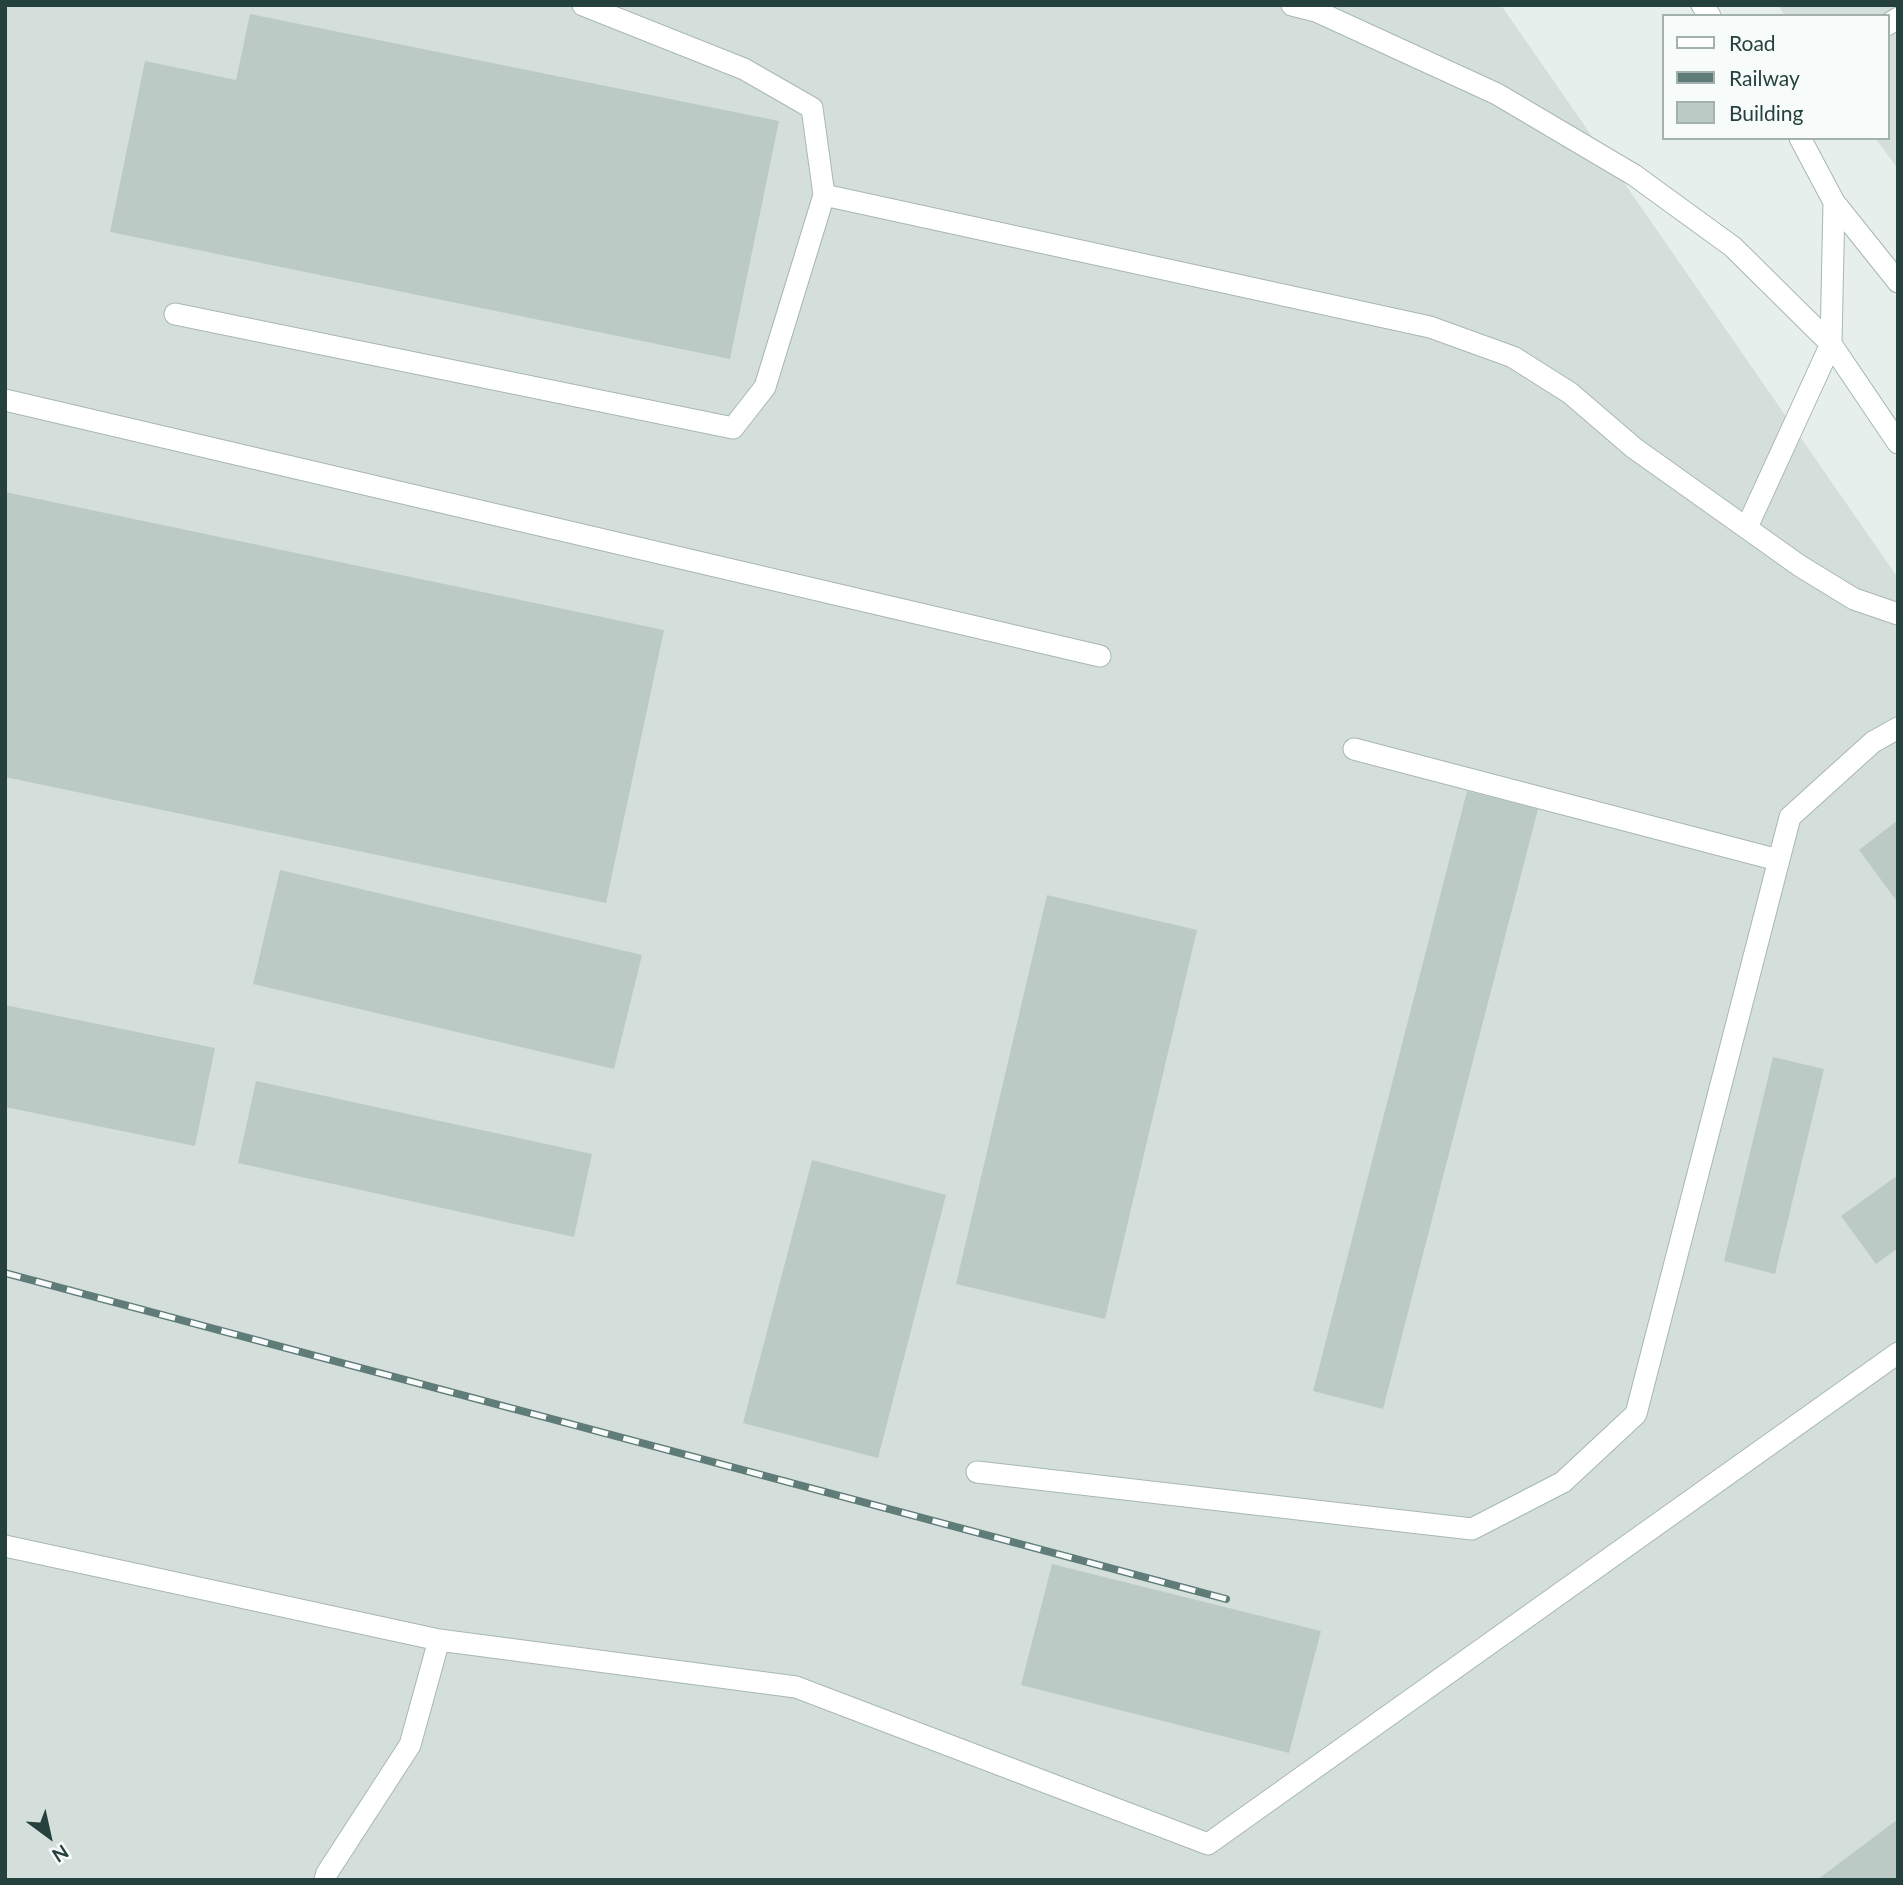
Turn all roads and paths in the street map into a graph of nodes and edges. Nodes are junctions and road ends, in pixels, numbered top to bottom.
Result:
1 (583, 5) edge
2 (1292, 5) edge
3 (1316, 8) edge
4 (1801, 140) edge
5 (824, 195) junction
6 (1834, 202) junction
7 (1898, 282) edge
8 (175, 314) dead end
9 (1831, 344) junction
10 (5, 400) edge
11 (1898, 443) edge
12 (1747, 527) junction
13 (1898, 614) edge
14 (1100, 656) dead end
15 (1898, 728) edge
16 (1354, 748) dead end
17 (1778, 860) junction
18 (1898, 1353) edge
19 (977, 1472) dead end
20 (5, 1546) edge
21 (439, 1640) junction
22 (325, 1880) edge

1 - 5 street
2 - 3 street
3 - 9 street
4 - 6 street
5 - 8 street
5 - 12 street
6 - 7 street
6 - 9 street
9 - 11 street
9 - 12 street
10 - 14 street
12 - 13 street
15 - 17 street
16 - 17 street
17 - 19 street
18 - 21 street
20 - 21 street
21 - 22 street

